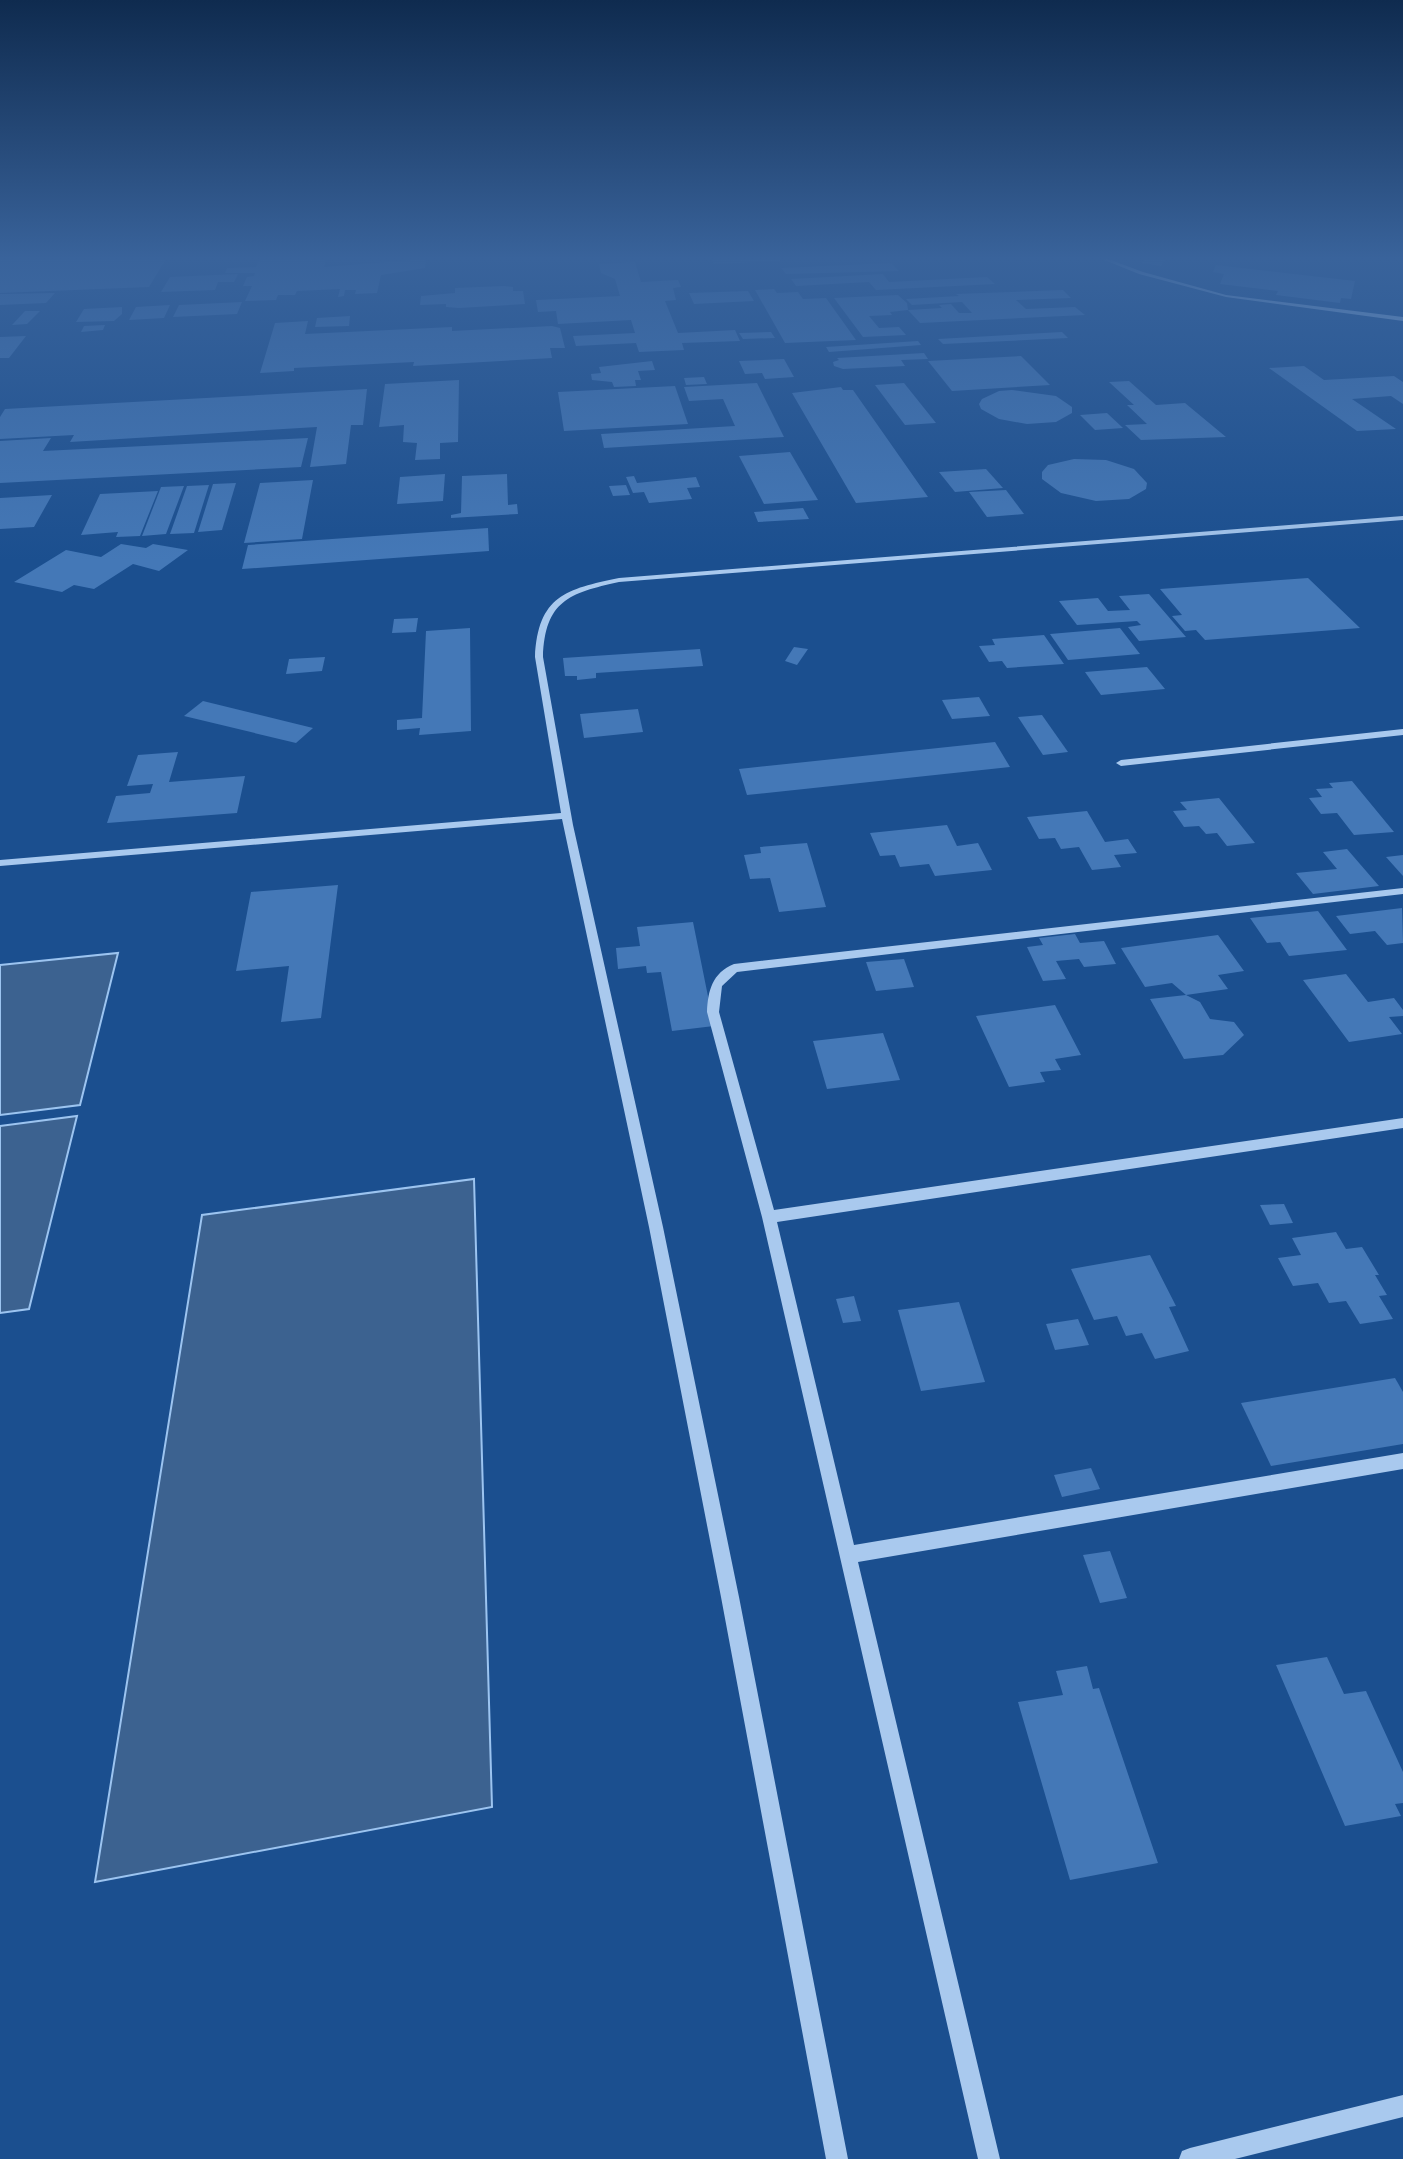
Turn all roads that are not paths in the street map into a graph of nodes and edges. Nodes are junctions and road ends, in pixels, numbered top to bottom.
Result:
1 (1403, 518) edge
2 (1403, 732) edge
3 (1121, 763) dead end
4 (567, 816) junction
5 (0, 863) edge
6 (1403, 891) edge
7 (1403, 1123) edge
8 (769, 1217) junction
9 (1403, 1461) edge
10 (847, 1555) junction
11 (1403, 2106) edge
12 (837, 2159) edge
13 (989, 2159) edge
14 (1190, 2159) edge

1 - 4 street
2 - 3 street
4 - 5 street
4 - 12 street
6 - 8 street
7 - 8 street
8 - 10 street
9 - 10 street
10 - 13 street
11 - 14 street

